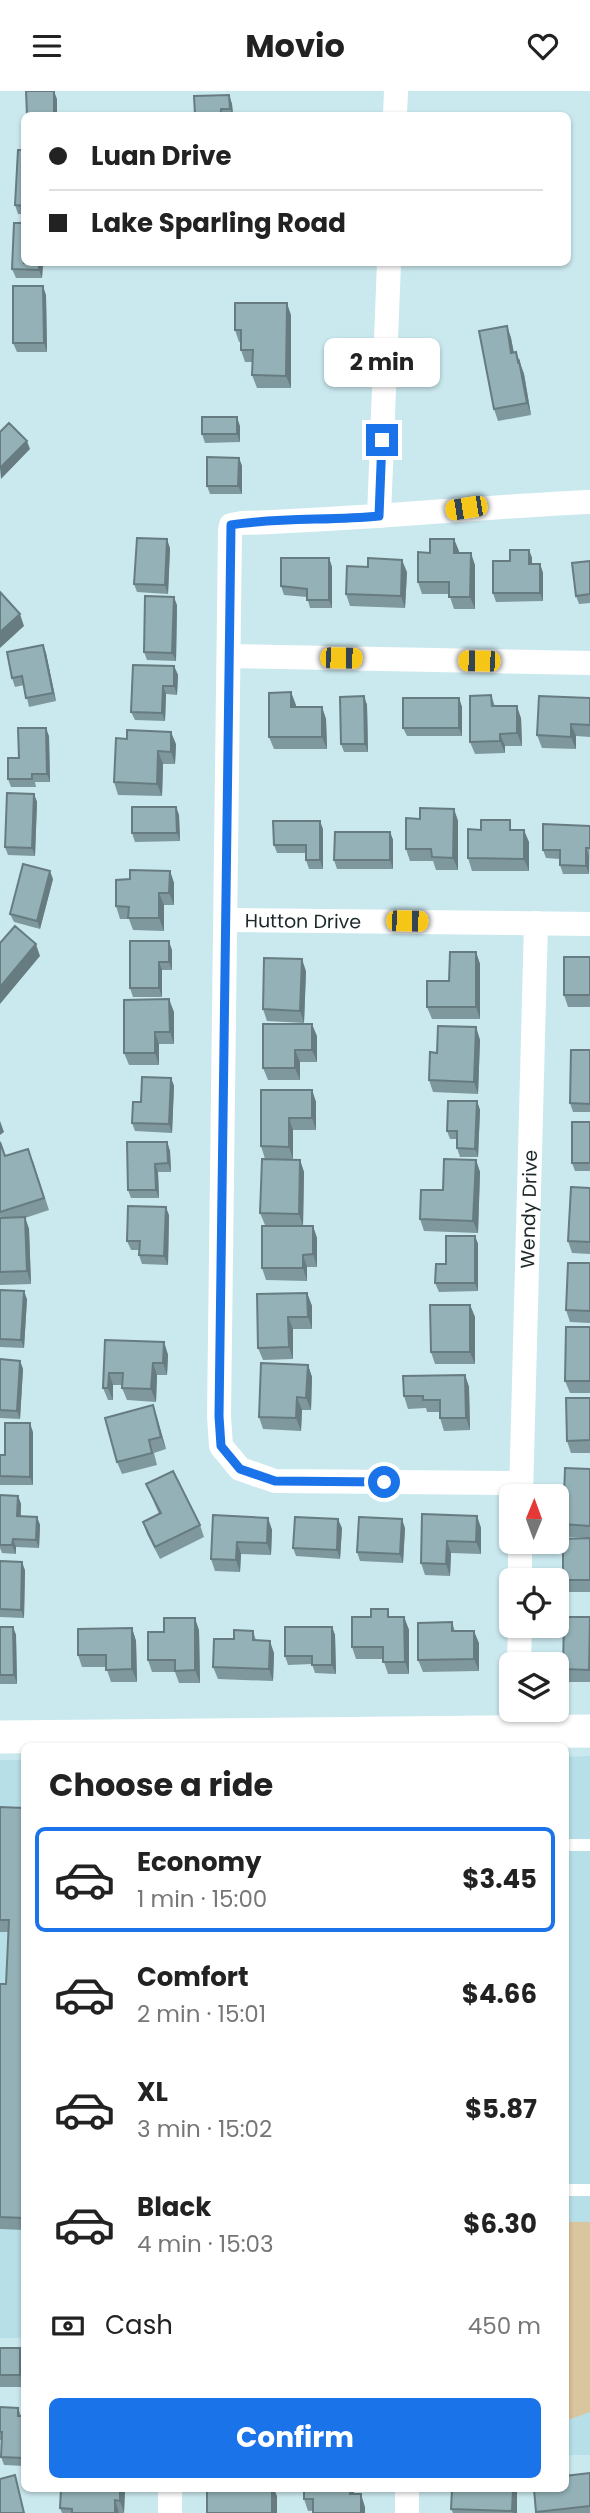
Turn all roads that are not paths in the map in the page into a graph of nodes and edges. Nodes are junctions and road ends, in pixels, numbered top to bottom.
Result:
1 (396, 91) edge
2 (395, 112) edge
3 (389, 266) edge
4 (590, 502) edge
5 (379, 516) junction
6 (230, 656) junction
7 (590, 663) edge
8 (226, 920) junction
9 (536, 923) junction
10 (590, 924) edge
11 (521, 1484) edge
12 (499, 1489) edge
13 (499, 1722) edge
14 (526, 1722) edge
15 (590, 1731) edge
16 (0, 1737) edge
17 (569, 1845) edge
18 (590, 1845) edge
19 (569, 2190) edge
20 (590, 2190) edge
21 (170, 2492) edge
22 (407, 2492) edge
23 (170, 2513) edge
24 (407, 2513) edge

1 - 2 street
3 - 5 street
4 - 5 street
5 - 6 street
6 - 7 street
6 - 8 street
8 - 9 street, Hutton Drive
8 - 12 street
9 - 10 street, Hutton Drive
9 - 11 street, Wendy Drive
13 - 16 street
14 - 15 street
17 - 18 lane
19 - 20 lane
21 - 23 street
22 - 24 street

